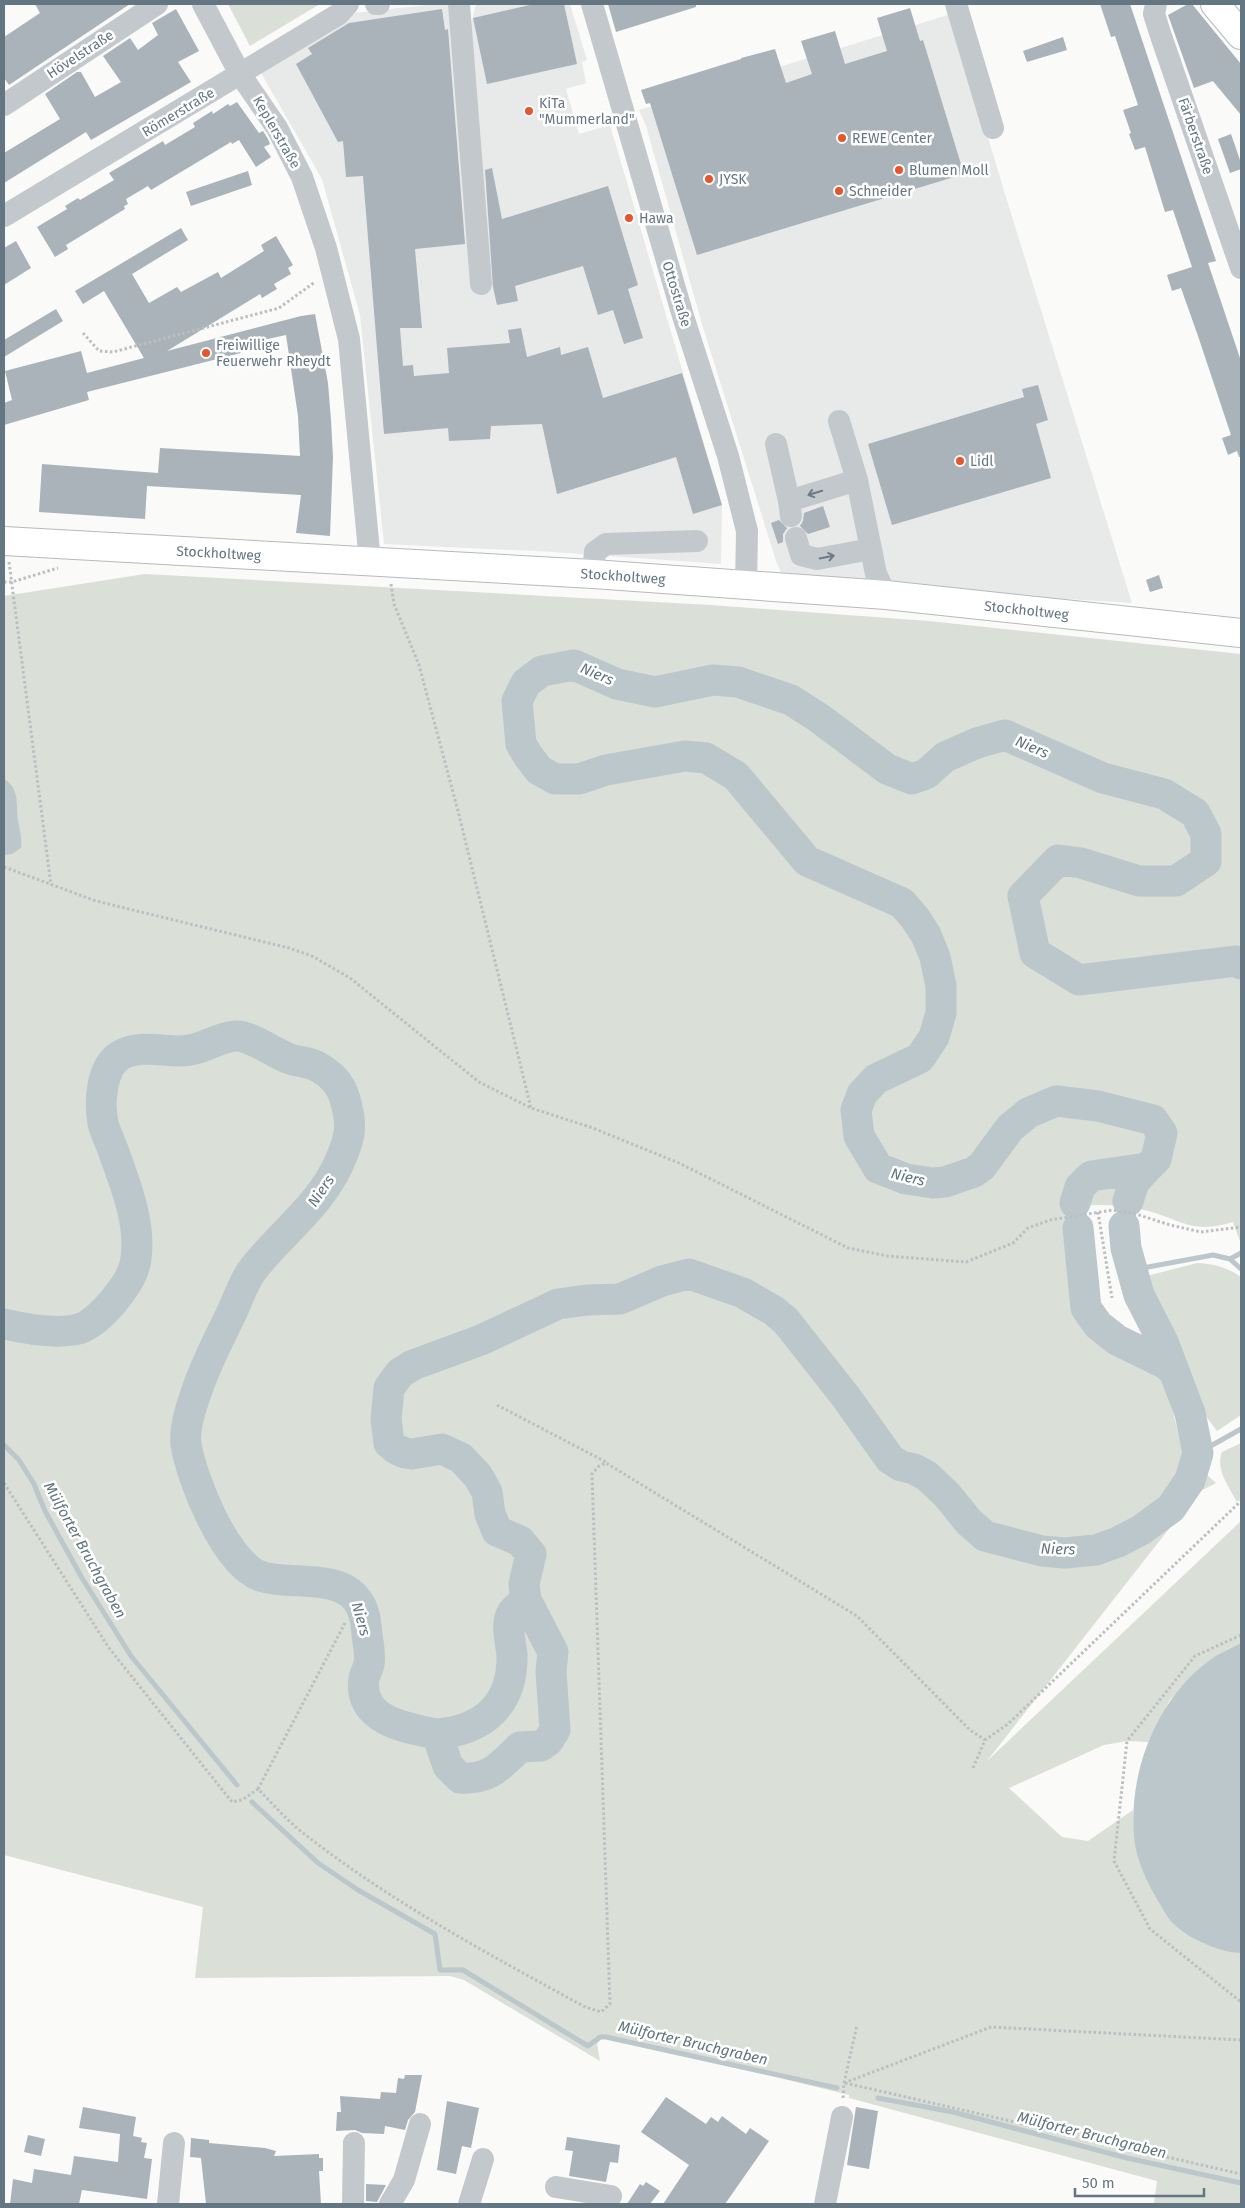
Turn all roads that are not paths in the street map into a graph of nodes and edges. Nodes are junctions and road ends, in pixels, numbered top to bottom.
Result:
1 (157, 4) edge
2 (203, 4) edge
3 (348, 4) edge
4 (459, 4) edge
5 (592, 4) edge
6 (956, 4) edge
7 (1156, 4) edge
8 (1215, 4) edge
9 (1241, 35) edge
10 (240, 74) junction
11 (4, 105) edge
12 (993, 128) dead end
13 (4, 216) edge
14 (1241, 268) edge
15 (481, 284) dead end
16 (839, 421) dead end
17 (776, 444) dead end
18 (857, 480) junction
19 (792, 519) junction
20 (5, 541) edge
21 (697, 541) dead end
22 (871, 549) junction
23 (380, 562) junction
24 (593, 574) junction
25 (746, 586) junction
26 (886, 596) junction
27 (1241, 633) edge
28 (842, 2117) road end
29 (420, 2124) dead end
30 (354, 2142) dead end
31 (174, 2143) dead end
32 (483, 2159) dead end
33 (555, 2190) edge
34 (611, 2196) dead end
35 (168, 2204) edge
36 (353, 2204) edge
37 (390, 2204) edge
38 (469, 2204) edge
39 (825, 2204) edge

1 - 11 street, Hövelstraße
2 - 10 street, Keplerstraße
3 - 10 street, Römerstraße
4 - 15 street
5 - 25 street, Ottostraße
6 - 12 street
7 - 14 street, Färberstraße
8 - 9 main road
10 - 13 street, Römerstraße
10 - 23 street, Keplerstraße
16 - 18 street
17 - 19 street
18 -> 19 street
18 - 22 street
19 -> 22 street
20 - 23 main road, Stockholtweg
21 - 24 street
22 - 26 street
23 - 24 main road, Stockholtweg
24 - 25 main road, Stockholtweg
25 - 26 main road, Stockholtweg
26 - 27 main road, Stockholtweg
28 - 39 street
29 - 37 street
30 - 36 street
31 - 35 street
32 - 38 street
33 - 34 street

